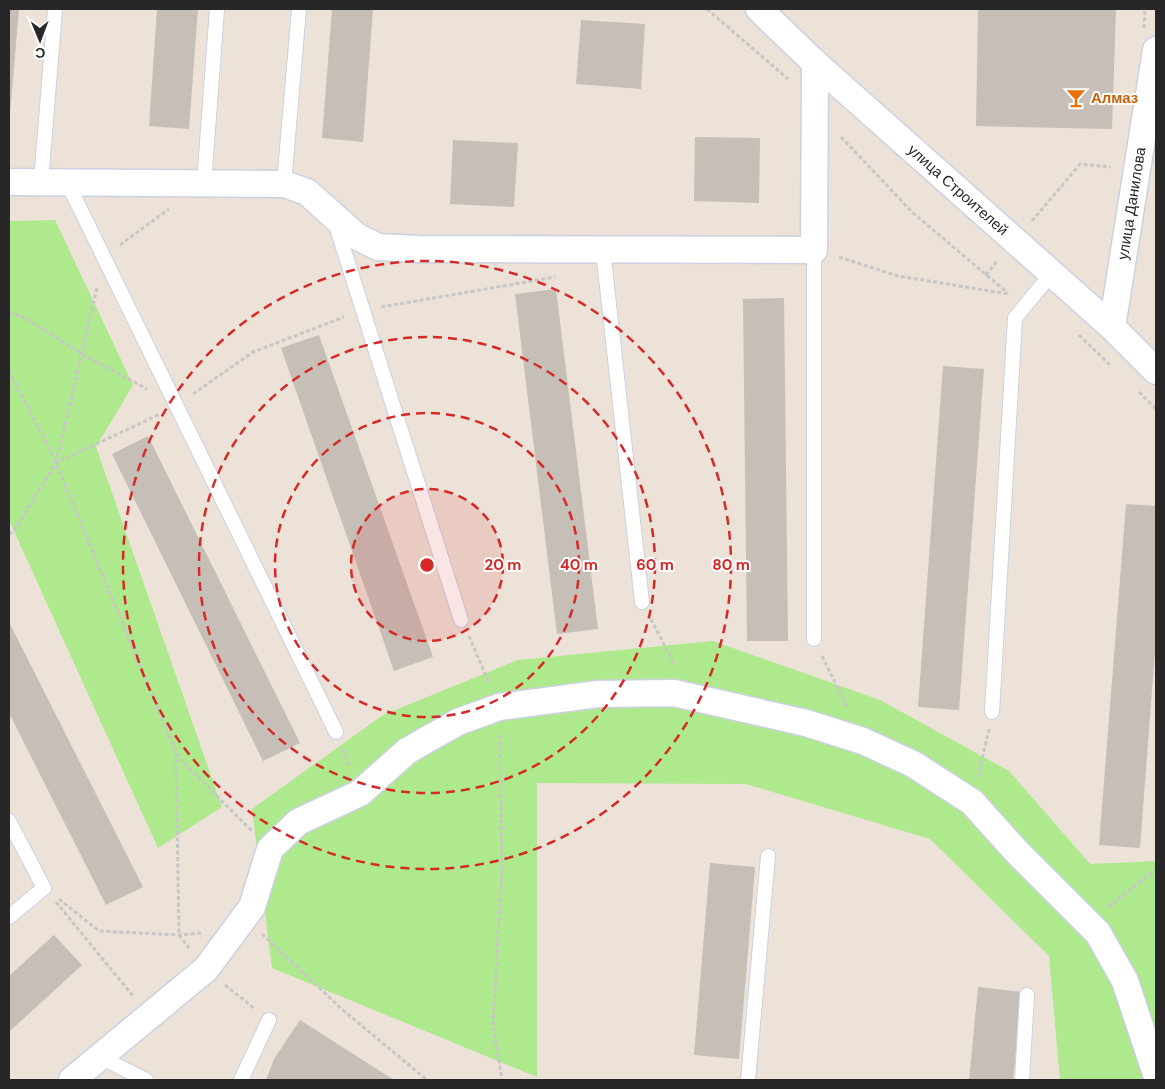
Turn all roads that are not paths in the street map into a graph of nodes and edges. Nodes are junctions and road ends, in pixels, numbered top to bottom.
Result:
1 (55, 9) edge
2 (217, 9) edge
3 (299, 9) edge
4 (759, 9) edge
5 (1156, 50) edge
6 (815, 63) junction
7 (9, 182) edge
8 (41, 182) junction
9 (67, 182) junction
10 (204, 183) junction
11 (284, 184) junction
12 (333, 214) junction
13 (603, 250) junction
14 (814, 250) junction
15 (1052, 273) junction
16 (1112, 327) junction
17 (1156, 371) edge
18 (642, 602) road end
19 (461, 620) road end
20 (814, 639) road end
21 (992, 712) road end
22 (336, 732) road end
23 (9, 821) edge
24 (768, 856) dead end
25 (9, 917) edge
26 (1027, 995) dead end
27 (269, 1020) road end
28 (100, 1057) junction
29 (1156, 1074) edge
30 (72, 1080) edge
31 (146, 1080) edge
32 (241, 1080) edge
33 (748, 1080) edge
34 (1022, 1080) edge

1 - 8 lane
2 - 10 lane
3 - 11 lane
4 - 6 street, улица Строителей
5 - 16 street, улица Данилова
6 - 14 street
6 - 15 street, улица Строителей
7 - 8 street
8 - 9 street
9 - 10 street
9 - 22 lane
10 - 11 street
11 - 12 street
12 - 13 street
12 - 19 lane
13 - 14 street
13 - 18 lane
14 - 20 lane
15 - 16 street, улица Строителей
15 - 21 lane
16 - 17 street, улица Строителей
23 - 25 lane
24 - 33 lane
26 - 34 lane
27 - 32 lane
28 - 29 street
28 - 30 street
28 - 31 lane

